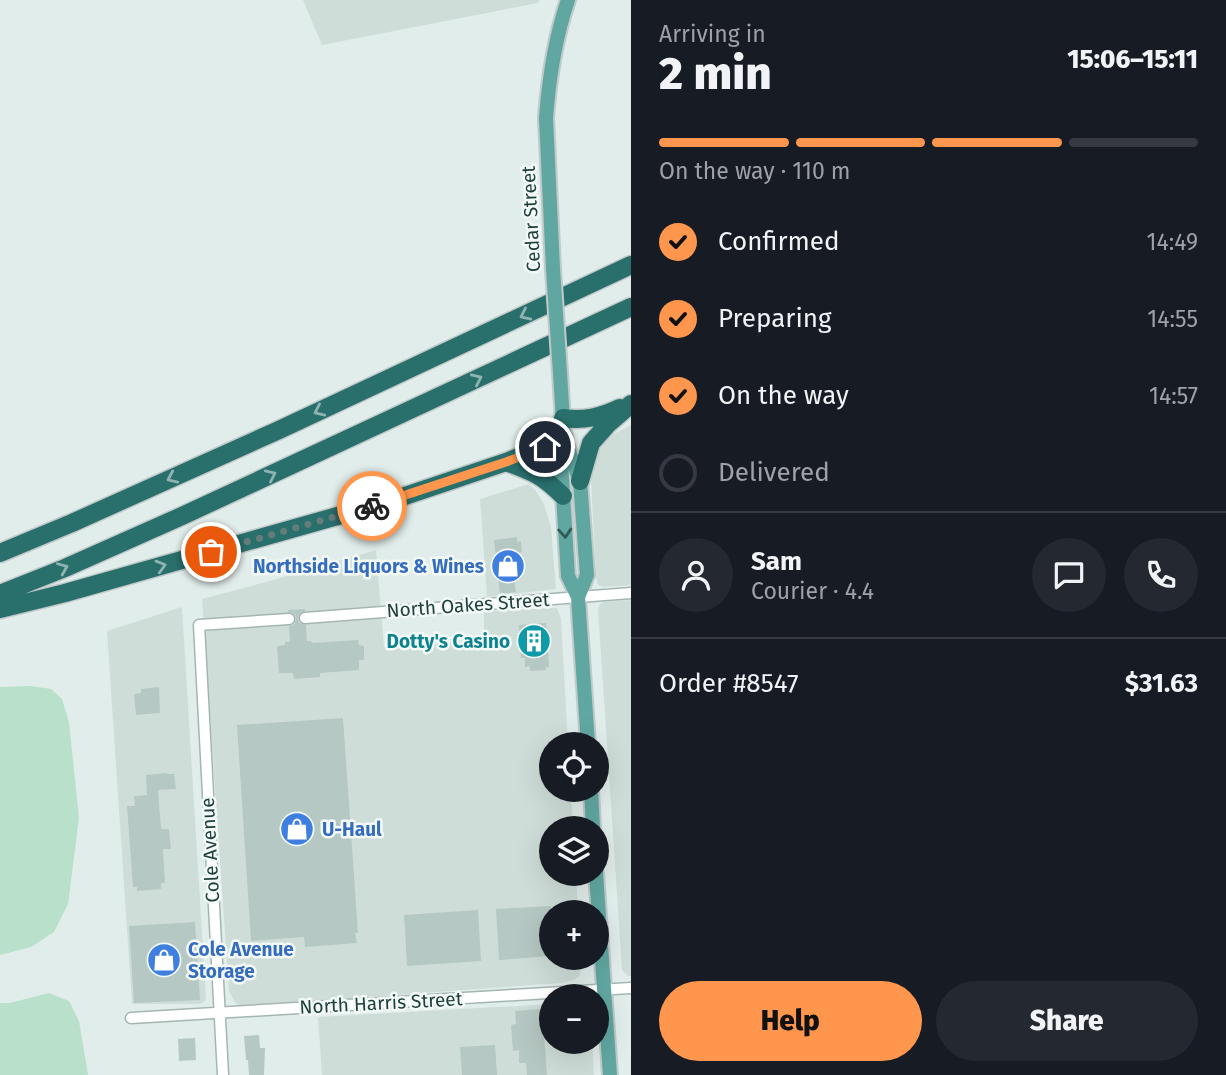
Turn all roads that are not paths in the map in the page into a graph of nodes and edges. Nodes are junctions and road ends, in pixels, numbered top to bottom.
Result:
1 (568, 0) edge
2 (631, 265) edge
3 (631, 307) edge
4 (631, 404) edge
5 (563, 418) junction
6 (564, 437) junction
7 (506, 462) junction
8 (580, 481) junction
9 (563, 496) junction
10 (0, 553) edge
11 (631, 593) edge
12 (0, 594) edge
13 (578, 597) junction
14 (0, 609) edge
15 (305, 618) dead end
16 (289, 619) dead end
17 (587, 732) edge
18 (597, 886) edge
19 (604, 984) edge
20 (631, 988) edge
21 (609, 990) edge
22 (539, 994) edge
23 (218, 1013) junction
24 (131, 1018) dead end
25 (609, 1054) edge
26 (223, 1075) edge
27 (610, 1075) edge

1 - 5 main road, Cedar Street, bridge
2 -> 10 highway
12 -> 3 highway
4 - 5 highway
4 - 8 highway
5 - 6 main road, Cedar Street
6 - 7 highway
6 - 8 main road, Cedar Street
6 - 9 main road, Cedar Street
7 - 9 highway
14 -> 7 highway
8 - 13 main road, Cedar Street
9 -> 13 main road, Cedar Street
11 - 13 street, North Oakes Street
13 - 15 street, North Oakes Street
13 - 17 main road, Cedar Street
16 - 23 street, Cole Avenue
18 - 19 main road
20 - 21 street, North Harris Street
22 - 23 street, North Harris Street
23 - 24 street, North Harris Street
23 - 26 street, Cole Avenue
25 - 27 main road

